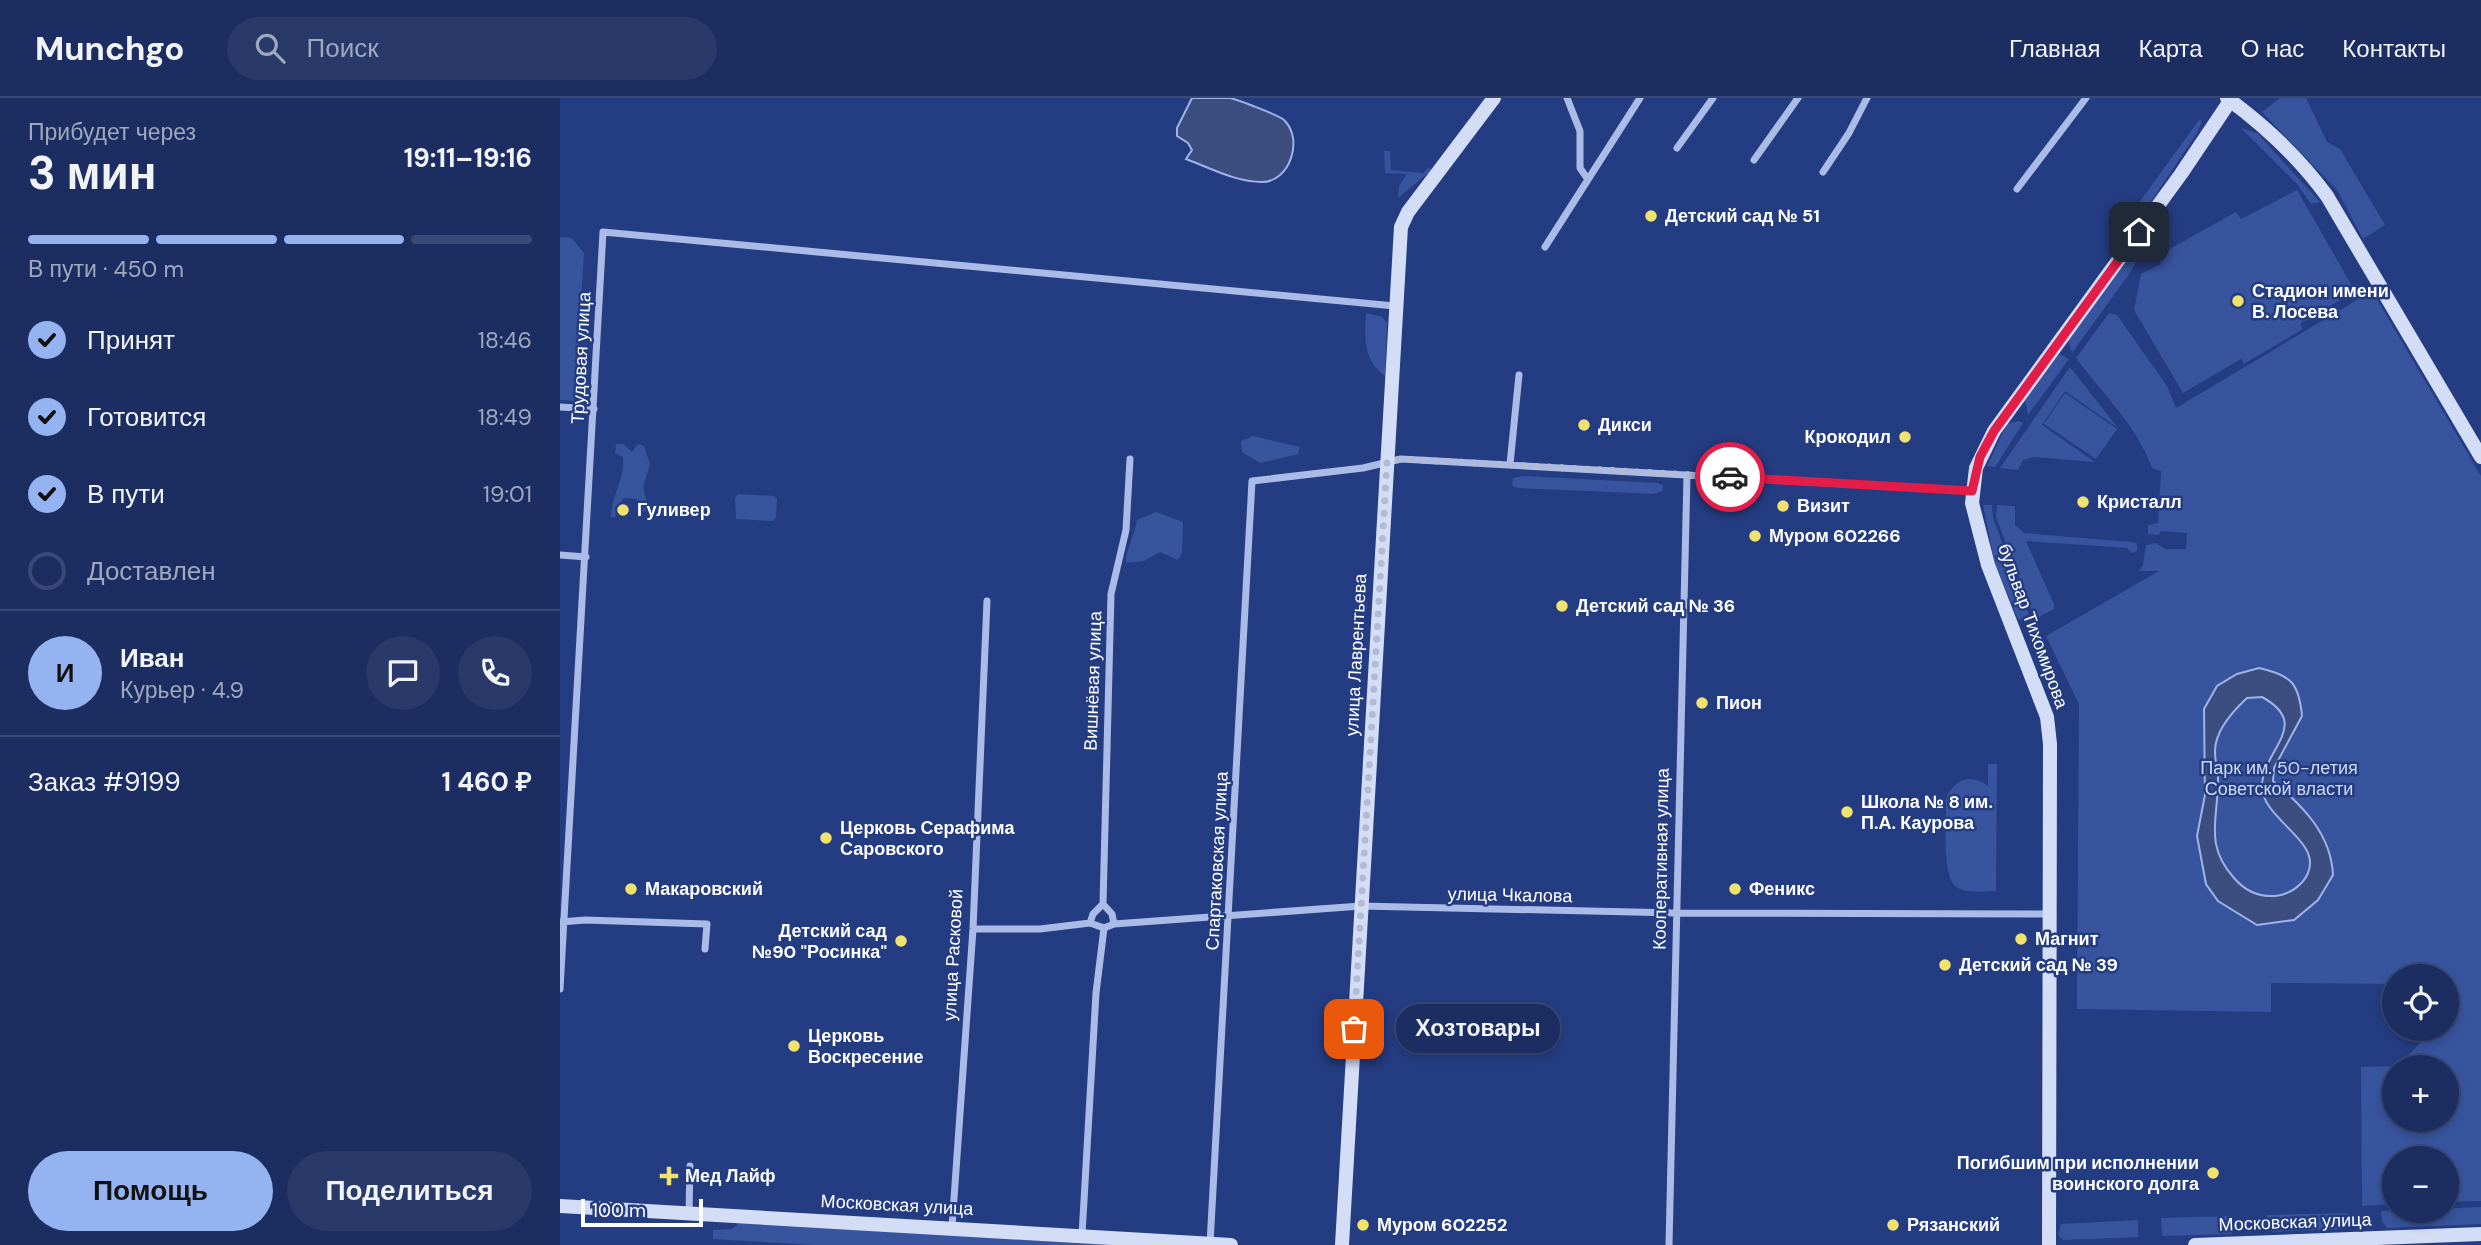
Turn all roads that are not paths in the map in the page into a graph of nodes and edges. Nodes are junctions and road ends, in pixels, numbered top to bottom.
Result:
1 (1494, 98) edge
2 (1567, 98) edge
3 (1640, 98) edge
4 (1713, 98) edge
5 (1798, 98) edge
6 (2086, 98) edge
7 (1867, 99) edge
8 (2230, 99) edge
9 (1677, 148) dead end
10 (1754, 160) dead end
11 (1823, 172) dead end
12 (1587, 178) junction
13 (2017, 189) dead end
14 (1545, 247) dead end
15 (1395, 306) junction
16 (1518, 375) dead end
17 (560, 407) edge
18 (594, 409) junction
19 (2481, 457) edge
20 (1130, 460) dead end
21 (1387, 462) junction
22 (1510, 464) junction
23 (1686, 475) junction
24 (1972, 491) junction
25 (560, 555) edge
26 (586, 557) junction
27 (987, 601) dead end
28 (1103, 904) junction
29 (1361, 906) junction
30 (1676, 913) junction
31 (2049, 914) junction
32 (1229, 915) junction
33 (562, 922) edge
34 (1090, 923) junction
35 (1114, 924) junction
36 (1104, 928) junction
37 (973, 929) junction
38 (705, 948) dead end
39 (560, 989) edge
40 (690, 1166) dead end
41 (560, 1206) edge
42 (689, 1213) junction
43 (952, 1227) junction
44 (2481, 1234) edge
45 (1082, 1235) junction
46 (1210, 1244) edge
47 (1231, 1245) edge
48 (1342, 1245) edge
49 (1669, 1245) edge
50 (2049, 1245) edge
51 (2195, 1245) edge

1 - 15 street, улица Лаврентьева
2 - 12 street
3 - 12 street
4 - 9 street
5 - 10 street
6 - 13 street
7 - 11 street
8 - 19 street
8 - 24 street, бульвар Тихомирова
12 - 14 street
15 - 18 street, Трудовая улица
15 - 21 street, улица Лаврентьева
16 - 22 street
17 - 18 street
18 - 26 street, Трудовая улица
20 - 28 street, Вишнёвая улица
21 - 22 street
21 - 29 street, улица Лаврентьева
21 - 32 street, Спартаковская улица
22 - 23 street
23 - 24 street
23 - 30 street, Кооперативная улица
24 - 31 street, бульвар Тихомирова
25 - 26 street
26 - 33 street, Трудовая улица
27 - 37 street, улица Расковой
28 - 34 street
28 - 35 street
29 - 30 street, улица Чкалова
29 - 32 street, улица Чкалова
29 - 48 street, улица Лаврентьева
30 - 31 street, улица Чкалова
30 - 49 street, Кооперативная улица
31 - 50 street, бульвар Тихомирова
32 - 35 street, улица Чкалова
32 - 46 street, Спартаковская улица
33 - 38 street
33 - 39 street, Трудовая улица
34 - 36 street
34 - 37 street
35 - 36 street, улица Чкалова
36 - 45 street
37 - 43 street, улица Расковой
40 - 42 street
41 - 42 street, Московская улица
42 - 43 street, Московская улица
43 - 45 street, Московская улица
44 - 51 street, Московская улица
45 - 46 street, Московская улица
46 - 47 street, Московская улица

